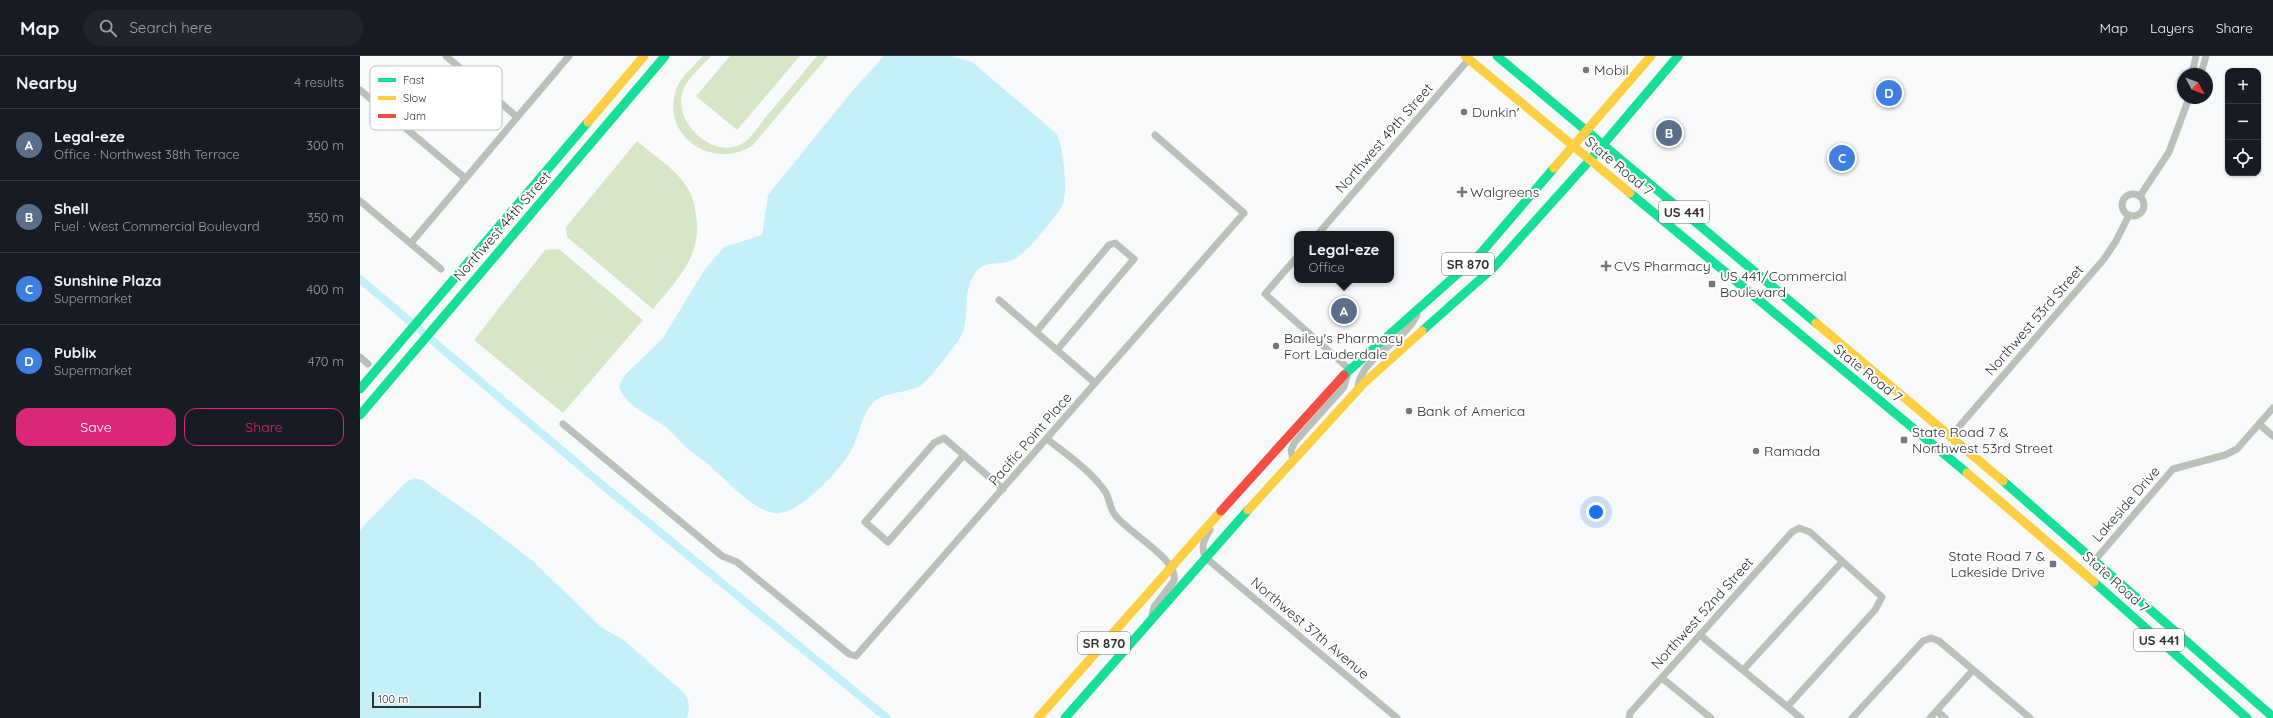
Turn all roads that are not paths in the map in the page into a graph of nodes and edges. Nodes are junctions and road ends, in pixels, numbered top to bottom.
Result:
1 (446, 56) edge
2 (569, 56) edge
3 (644, 56) edge
4 (665, 56) edge
5 (1497, 56) edge
6 (1652, 56) edge
7 (1678, 56) edge
8 (2196, 56) edge
9 (2206, 56) edge
10 (1467, 58) edge
11 (458, 66) edge
12 (2193, 68) edge
13 (2203, 68) edge
14 (360, 90) edge
15 (370, 98) edge
16 (502, 104) edge
17 (2187, 104) edge
18 (517, 117) junction
19 (408, 130) edge
20 (1588, 131) junction
21 (1155, 135) dead end
22 (1603, 144) junction
23 (1574, 147) junction
24 (1590, 160) junction
25 (465, 178) junction
26 (2140, 196) junction
27 (360, 201) edge
28 (2129, 215) junction
29 (1321, 231) edge
30 (411, 243) junction
31 (1294, 260) edge
32 (441, 269) dead end
33 (999, 300) dead end
34 (1414, 311) junction
35 (1036, 332) junction
36 (1799, 334) junction
37 (1829, 334) junction
38 (1057, 350) junction
39 (360, 357) edge
40 (368, 364) dead end
41 (1349, 369) junction
42 (373, 374) junction
43 (1095, 383) junction
44 (386, 385) junction
45 (360, 389) edge
46 (1357, 390) junction
47 (2273, 408) edge
48 (360, 415) edge
49 (563, 424) dead end
50 (2259, 424) junction
51 (1921, 434) junction
52 (1950, 436) junction
53 (2273, 436) edge
54 (1047, 438) junction
55 (1940, 449) junction
56 (1972, 454) junction
57 (964, 455) junction
58 (1293, 459) junction
59 (1003, 489) junction
60 (1221, 510) junction
61 (1206, 558) junction
62 (2095, 560) junction
63 (1842, 562) junction
64 (2072, 562) junction
65 (1171, 568) junction
66 (1152, 619) junction
67 (1700, 635) junction
68 (1744, 669) junction
69 (1973, 670) junction
70 (2198, 674) junction
71 (1662, 678) junction
72 (2229, 679) junction
73 (1788, 706) junction
74 (1936, 711) junction
75 (2273, 717) edge
76 (1038, 718) edge
77 (1065, 718) edge
78 (1397, 718) edge
79 (1628, 718) edge
80 (1711, 718) edge
81 (1801, 718) edge
82 (1852, 718) edge
83 (1930, 718) edge
84 (1945, 718) edge
85 (2030, 718) edge
86 (2247, 718) edge

1 - 11 street
2 - 18 street
3 - 42 main road, Northwest 44th Street
4 - 44 main road, Northwest 44th Street
5 - 20 main road, State Road 7 / US 441
6 - 20 main road, SR 870
7 - 22 main road, SR 870
8 - 12 street
9 - 13 street
10 - 23 main road, State Road 7 / US 441
10 - 29 street, Northwest 49th Street
14 - 15 street
16 - 18 street
17 - 26 street
18 - 25 street
19 - 25 street
20 - 22 main road, State Road 7 / US 441
20 - 23 main road, SR 870
21 - 43 street, Pacific Point Place
22 - 24 main road, SR 870
22 - 37 main road, State Road 7 / US 441
23 - 24 main road, State Road 7 / US 441
23 - 34 main road, SR 870
24 - 36 main road, State Road 7 / US 441
24 - 46 main road, SR 870
25 - 30 street
26 - 28 street
26 - 28 street
27 - 30 street
28 - 52 street, Northwest 53rd Street
30 - 32 street
31 - 41 street
33 - 35 street
34 - 41 main road, SR 870
34 - 46 street
35 - 38 street
35 - 38 street
36 - 37 main road
36 - 51 main road, State Road 7 / US 441
37 - 52 main road, State Road 7 / US 441
38 - 43 street
39 - 40 street
41 - 58 street
41 - 60 main road, SR 870
42 - 44 main road
42 - 45 main road, Northwest 44th Street
43 - 54 street, Pacific Point Place
44 - 48 main road, Northwest 44th Street
46 - 58 main road, SR 870
47 - 50 street, Lakeside Drive
49 - 59 street, Pacific Point Place
50 - 53 street
50 - 62 street, Lakeside Drive
51 - 52 main road
51 - 55 main road, State Road 7 / US 441
52 - 56 main road, State Road 7 / US 441
54 - 59 street, Pacific Point Place
54 - 65 street
55 - 56 main road
55 - 64 main road, State Road 7 / US 441
56 - 62 main road, State Road 7 / US 441
57 - 57 street
57 - 59 street
58 - 61 main road, SR 870
60 - 61 street
60 - 65 main road, SR 870
61 - 66 main road, SR 870
61 - 78 street, Northwest 37th Avenue
62 - 64 main road
62 - 72 main road, State Road 7 / US 441
63 - 67 street, Northwest 52nd Street
63 - 68 street
63 - 73 street
64 - 70 main road, State Road 7 / US 441
65 - 66 street
65 - 76 main road, SR 870
66 - 77 main road, SR 870
67 - 68 street
67 - 71 street, Northwest 52nd Street
68 - 73 street
69 - 74 street
69 - 82 street
69 - 85 street
70 - 72 main road
70 - 86 main road, State Road 7 / US 441
71 - 79 street, Northwest 52nd Street
71 - 80 street
72 - 75 main road, State Road 7 / US 441
73 - 81 street
74 - 83 street
74 - 84 street

